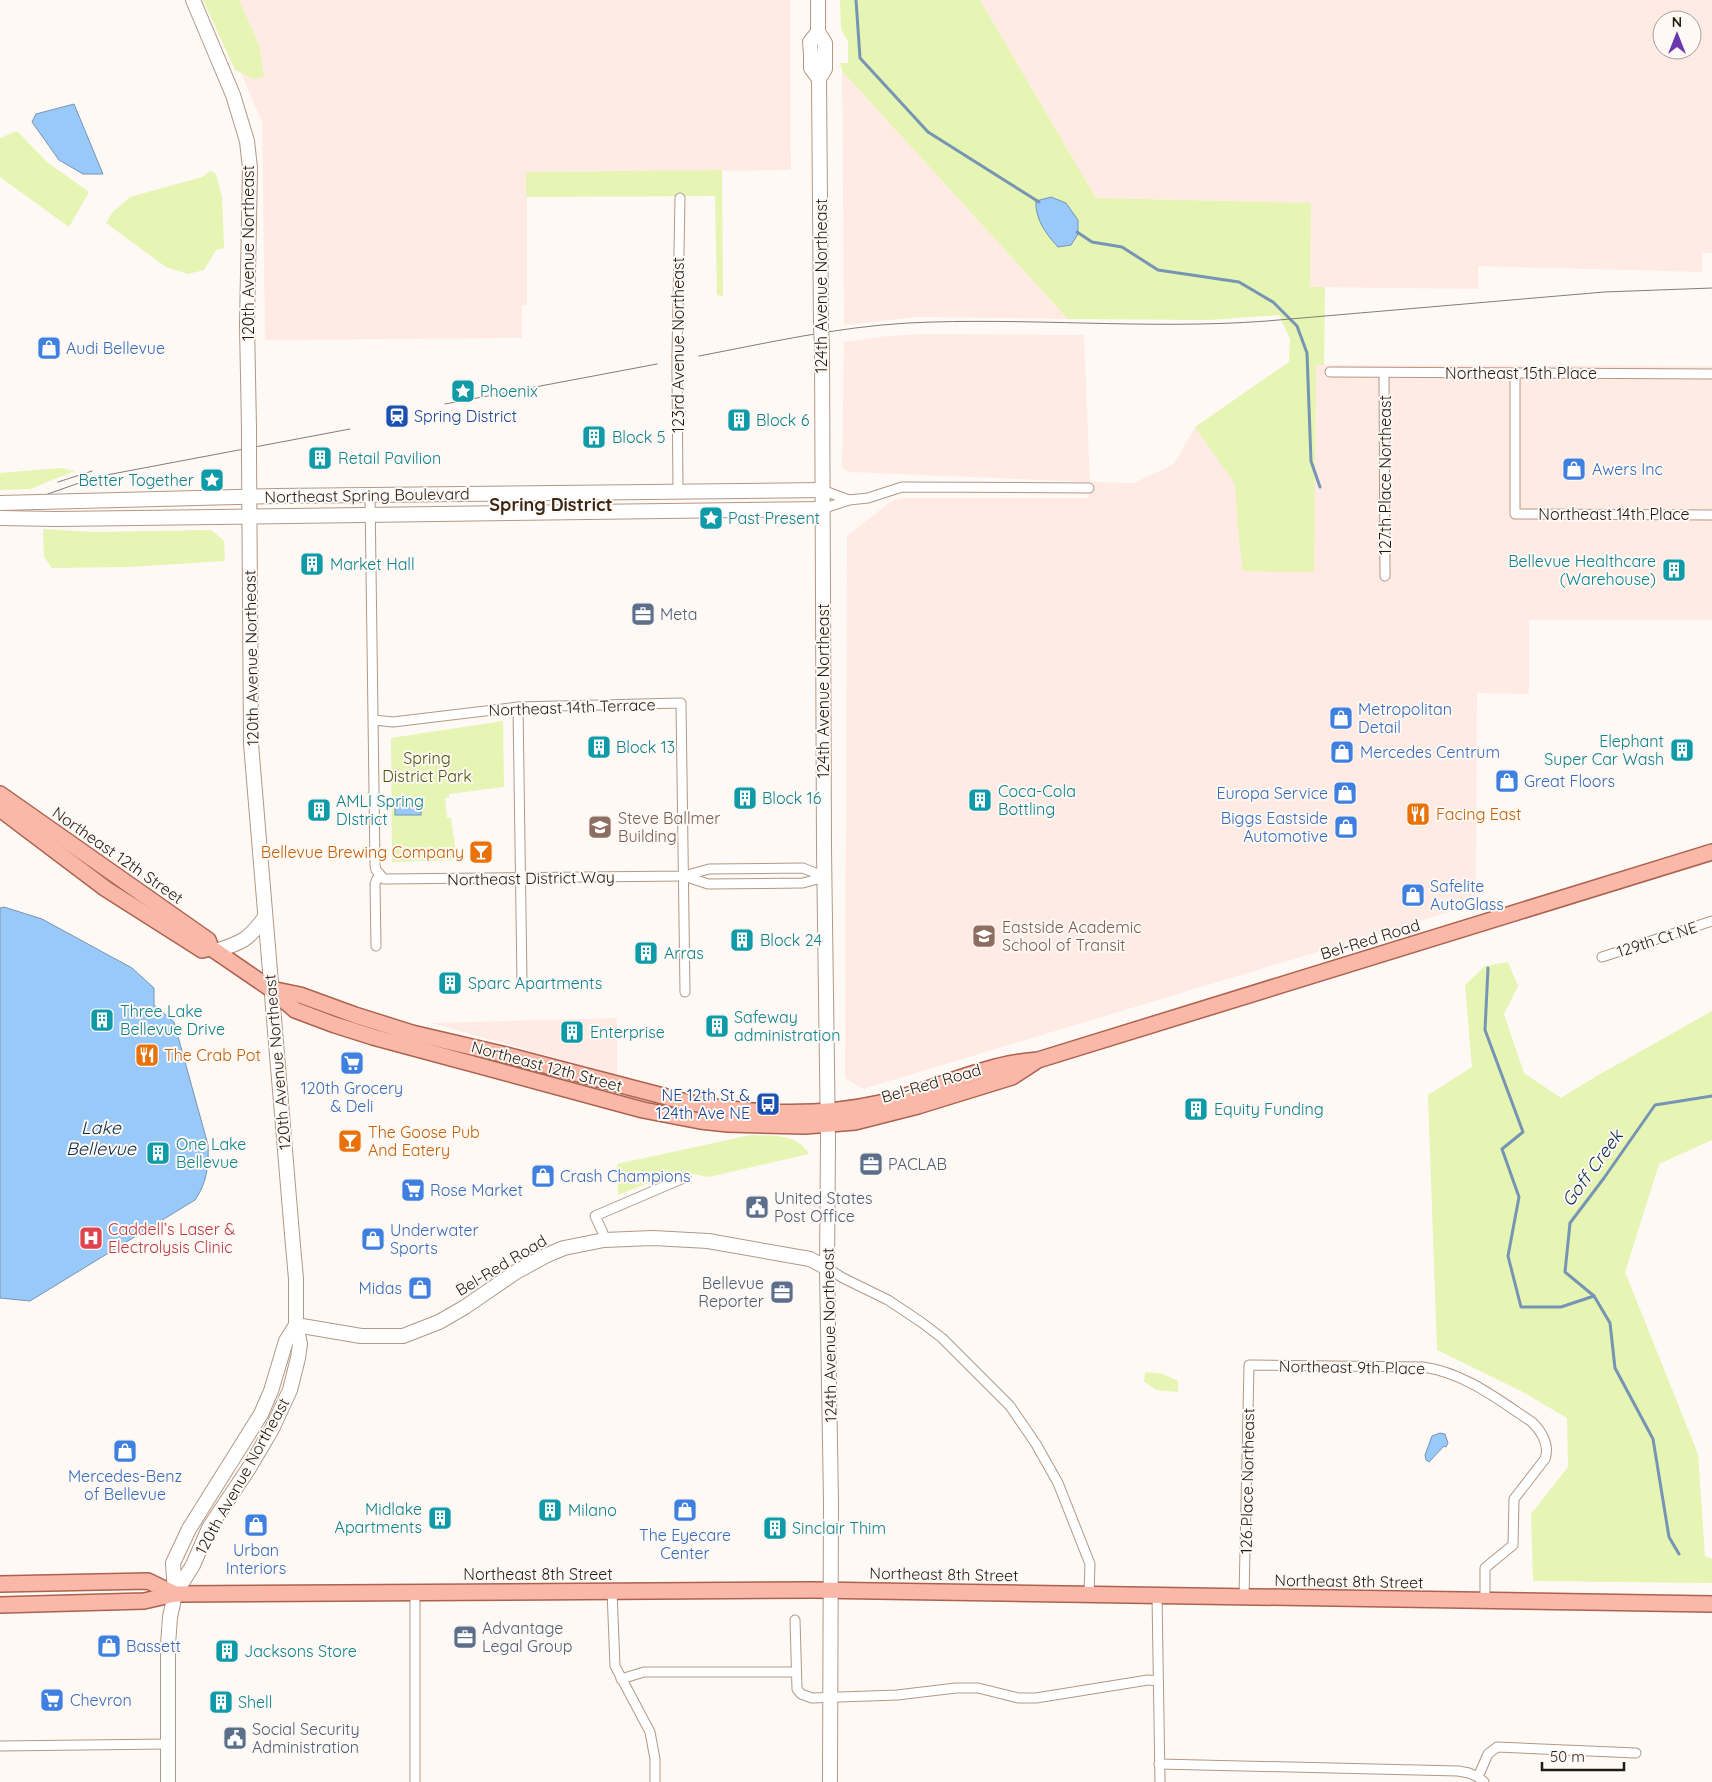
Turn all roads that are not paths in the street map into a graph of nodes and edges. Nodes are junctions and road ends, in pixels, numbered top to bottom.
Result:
1 (193, 0) edge
2 (818, 0) edge
3 (680, 198) dead end
4 (1330, 372) dead end
5 (1384, 373) junction
6 (1515, 373) junction
7 (1712, 374) edge
8 (1089, 488) dead end
9 (822, 490) junction
10 (678, 492) junction
11 (370, 495) junction
12 (249, 497) junction
13 (849, 500) junction
14 (0, 503) edge
15 (822, 509) junction
16 (1712, 515) edge
17 (370, 516) junction
18 (0, 518) edge
19 (249, 518) junction
20 (1385, 576) dead end
21 (518, 707) junction
22 (374, 720) junction
23 (0, 794) edge
24 (0, 808) edge
25 (1712, 852) edge
26 (684, 876) junction
27 (379, 877) junction
28 (825, 877) junction
29 (520, 878) junction
30 (265, 917) junction
31 (1712, 921) edge
32 (376, 946) dead end
33 (214, 950) junction
34 (1602, 956) dead end
35 (522, 981) dead end
36 (271, 989) junction
37 (685, 992) dead end
38 (753, 1118) junction
39 (828, 1118) junction
40 (686, 1177) dead end
41 (604, 1240) junction
42 (826, 1268) junction
43 (296, 1325) junction
44 (1249, 1366) joint
45 (0, 1584) edge
46 (832, 1590) junction
47 (612, 1591) junction
48 (415, 1593) junction
49 (175, 1594) junction
50 (1089, 1594) junction
51 (1157, 1595) junction
52 (1244, 1597) junction
53 (1485, 1600) junction
54 (1712, 1604) edge
55 (0, 1605) edge
56 (795, 1620) dead end
57 (795, 1672) junction
58 (621, 1679) junction
59 (1158, 1681) junction
60 (831, 1698) junction
61 (168, 1744) junction
62 (0, 1746) edge
63 (1636, 1753) dead end
64 (1159, 1764) junction
65 (1481, 1780) edge
66 (168, 1782) edge
67 (414, 1782) edge
68 (655, 1782) edge
69 (830, 1782) edge
70 (1160, 1782) edge

1 - 12 street, 120th Avenue Northeast, bridge
2 - 9 street, 124th Avenue Northeast, bridge
3 - 10 street, 123rd Avenue Northeast, bridge
4 - 5 street, Northeast 15th Place
5 - 6 street, Northeast 15th Place
5 - 20 street, 127th Place Northeast
6 - 7 street, Northeast 15th Place
6 - 16 street, Northeast 14th Place
8 - 13 street, Northeast Spring Boulevard
9 - 10 street, Northeast Spring Boulevard
9 - 13 street, Northeast Spring Boulevard
9 - 15 street, 124th Avenue Northeast
10 - 11 street, Northeast Spring Boulevard
11 - 12 street, Northeast Spring Boulevard
11 - 17 street
12 - 14 street, Northeast Spring Boulevard, bridge
12 - 19 street, 120th Avenue Northeast
13 - 15 street
15 - 17 street, Northeast Spring Boulevard
15 - 28 street, 124th Avenue Northeast
17 - 19 street, Northeast Spring Boulevard
17 - 22 street
18 - 19 street, Northeast Spring Boulevard, bridge
19 - 30 street, 120th Avenue Northeast
21 - 22 street, Northeast 14th Terrace
21 - 26 street, Northeast 14th Terrace
21 - 29 street
22 - 27 street
23 - 33 main road, Northeast 12th Street
24 - 33 main road, Northeast 12th Street
25 - 39 main road, Bel-Red Road
26 - 28 street, Northeast District Way
26 - 28 street, Northeast District Way
26 - 29 street, Northeast District Way
26 - 37 street
27 - 29 street, Northeast District Way
27 - 32 street
28 - 39 street, 124th Avenue Northeast
29 - 35 street
30 - 33 street
30 - 36 street, 120th Avenue Northeast
31 - 34 street, 129th Ct NE
33 - 36 main road, Northeast 12th Street
36 - 38 main road, Northeast 12th Street
36 - 38 main road, Northeast 12th Street
36 - 43 street, 120th Avenue Northeast
38 - 39 main road, Northeast 12th Street
39 - 42 street, 124th Avenue Northeast
40 - 41 street
41 - 42 street, Bel-Red Road
41 - 43 street, Bel-Red Road
42 - 46 street, 124th Avenue Northeast
42 - 50 street
43 - 49 street, 120th Avenue Northeast
43 - 49 street, 120th Avenue Northeast
44 - 52 street, 126 Place Northeast
44 - 53 street, Northeast 9th Place
45 - 49 main road, Northeast 8th Street
46 - 47 main road, Northeast 8th Street
46 - 50 main road, Northeast 8th Street
46 - 60 street, 124th Avenue Northeast
47 - 48 main road, Northeast 8th Street
47 - 58 street
48 - 49 main road, Northeast 8th Street
48 - 67 street
49 - 55 main road, Northeast 8th Street
49 - 61 street, 120th Avenue Northeast
50 - 51 main road, Northeast 8th Street
51 - 52 main road, Northeast 8th Street
51 - 59 street
52 - 53 main road, Northeast 8th Street
53 - 54 main road, Northeast 8th Street
56 - 57 street
57 - 58 street
57 - 60 street
58 - 68 street
59 - 60 street
59 - 64 street
60 - 69 street, 124th Avenue Northeast
61 - 62 street
61 - 66 street, 120th Avenue Northeast
63 - 65 street
64 - 65 street
64 - 70 street

